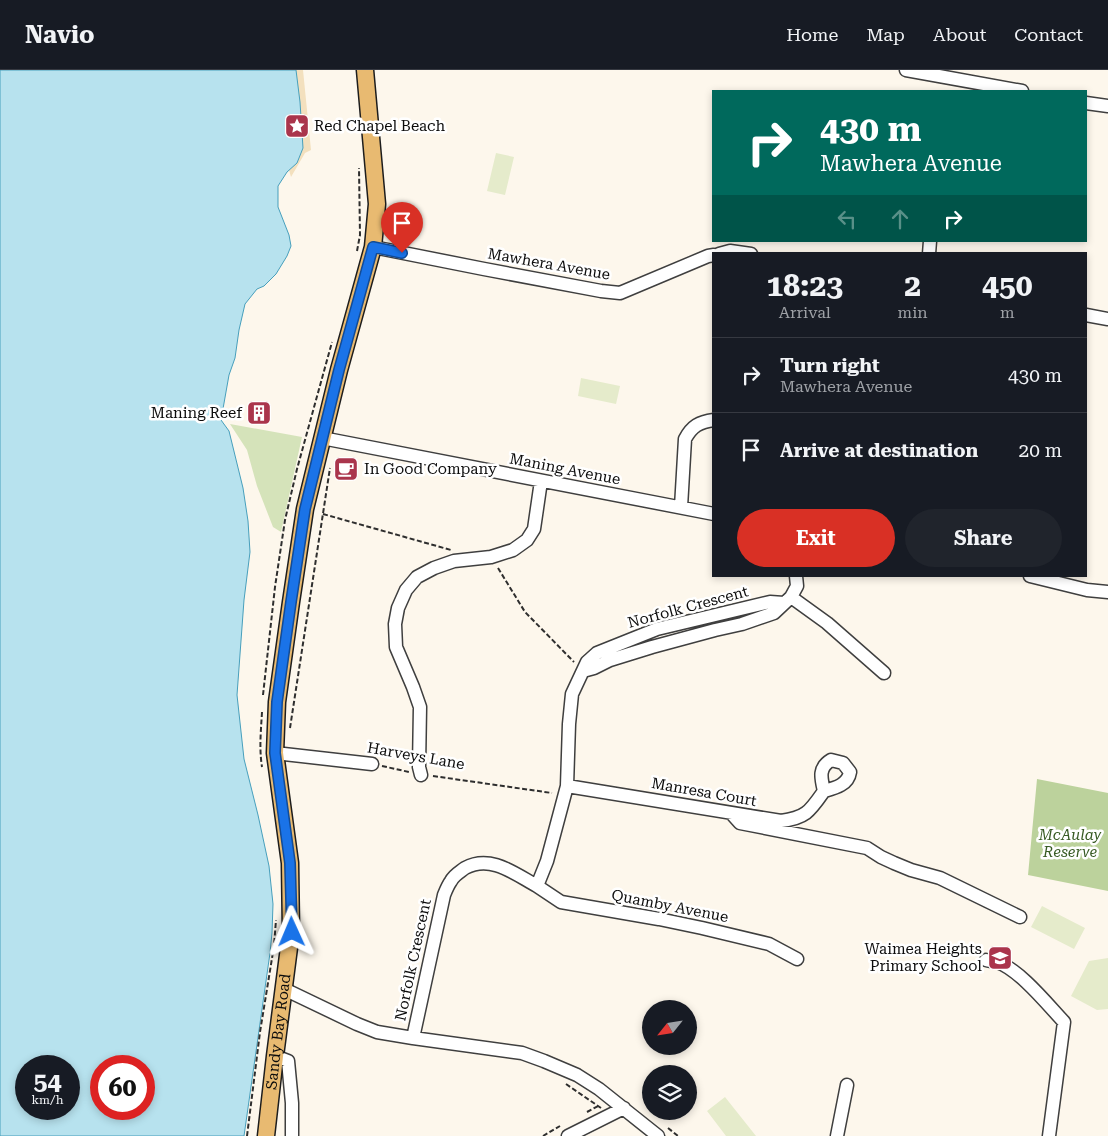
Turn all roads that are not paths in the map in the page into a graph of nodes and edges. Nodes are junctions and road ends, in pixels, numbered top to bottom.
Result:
1 (365, 70) edge
2 (906, 70) edge
3 (955, 85) edge
4 (1011, 90) edge
5 (1087, 102) edge
6 (1108, 106) edge
7 (373, 247) junction
8 (712, 256) edge
9 (1087, 315) edge
10 (1108, 319) edge
11 (712, 420) edge
12 (322, 438) junction
13 (541, 481) junction
14 (681, 507) junction
15 (712, 514) edge
16 (796, 577) edge
17 (1034, 577) edge
18 (1108, 592) edge
19 (787, 600) junction
20 (884, 674) dead end
21 (275, 753) junction
22 (372, 764) road end
23 (421, 775) road end
24 (567, 786) junction
25 (824, 791) dead end
26 (731, 813) junction
27 (537, 886) junction
28 (1020, 917) dead end
29 (797, 959) dead end
30 (986, 960) dead end
31 (284, 989) junction
32 (413, 1038) junction
33 (275, 1056) junction
34 (847, 1085) dead end
35 (624, 1108) junction
36 (266, 1136) edge
37 (292, 1136) edge
38 (568, 1136) edge
39 (658, 1136) edge
40 (837, 1136) edge
41 (1050, 1136) edge

1 - 7 main road, Sandy Bay Road
2 - 3 street
3 - 4 street
5 - 6 street
7 - 8 street, Mawhera Avenue
7 - 12 main road, Sandy Bay Road
9 - 10 street
11 - 14 street
12 - 13 street, Maning Avenue
12 - 21 main road, Sandy Bay Road
13 - 14 street, Maning Avenue
13 - 23 street
14 - 15 street, Maning Avenue
16 - 19 street
17 - 18 street
19 - 20 street
19 - 24 street, Norfolk Crescent
21 - 22 street, Harveys Lane
21 - 31 main road, Sandy Bay Road
24 - 26 street, Manresa Court
24 - 27 street, Norfolk Crescent
25 - 26 street, Manresa Court
26 - 28 street
27 - 29 street, Quamby Avenue
27 - 32 street, Norfolk Crescent
30 - 41 street
31 - 32 street
31 - 33 main road, Sandy Bay Road
32 - 35 street
33 - 36 main road, Sandy Bay Road
33 - 37 street
34 - 40 street
35 - 38 street
35 - 39 street

